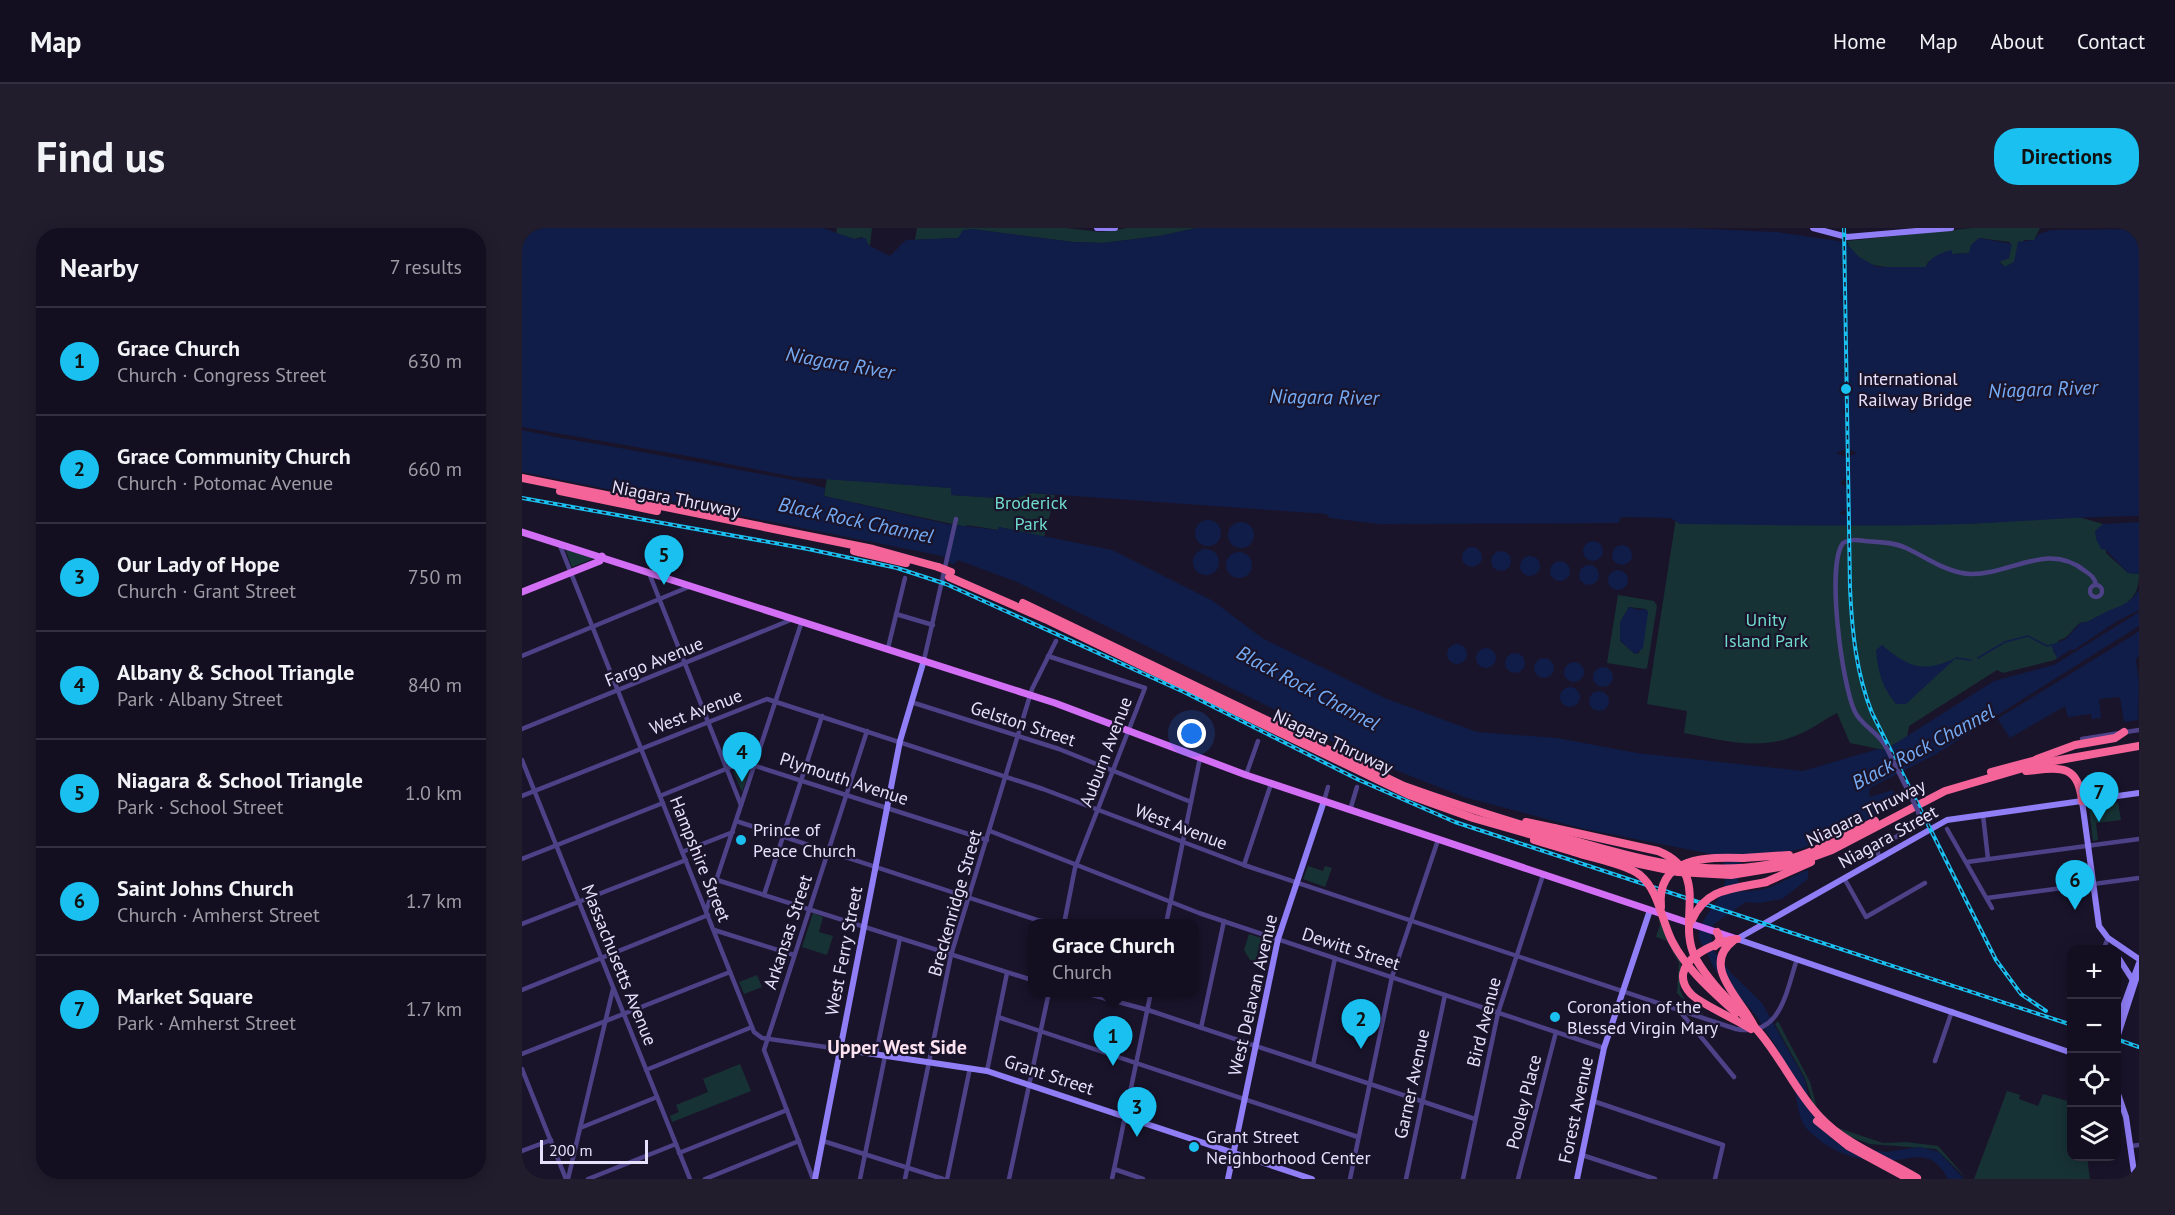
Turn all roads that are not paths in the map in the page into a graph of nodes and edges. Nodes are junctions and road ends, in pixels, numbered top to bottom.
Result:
1 (524, 228) edge
2 (1097, 228) edge
3 (1115, 228) edge
4 (1816, 228) edge
5 (1951, 228) edge
6 (1928, 229) edge
7 (1870, 232) edge
8 (522, 233) edge
9 (522, 478) edge
10 (522, 483) edge
11 (955, 521) dead end
12 (522, 532) edge
13 (559, 543) junction
14 (602, 556) junction
15 (648, 571) junction
16 (944, 571) junction
17 (570, 573) junction
18 (904, 578) dead end
19 (692, 585) junction
20 (2096, 585) dead end
21 (522, 592) edge
22 (660, 600) junction
23 (896, 614) junction
24 (799, 619) junction
25 (933, 625) junction
26 (593, 627) junction
27 (1056, 641) dead end
28 (888, 648) junction
29 (522, 656) edge
30 (1048, 656) junction
31 (924, 660) junction
32 (686, 664) junction
33 (618, 690) junction
34 (1031, 695) junction
35 (775, 701) junction
36 (911, 702) junction
37 (822, 717) junction
38 (707, 721) junction
39 (522, 729) edge
40 (867, 730) junction
41 (1128, 730) junction
42 (2139, 730) edge
43 (2124, 732) junction
44 (1019, 737) junction
45 (2082, 739) dead end
46 (900, 741) junction
47 (1258, 741) dead end
48 (2139, 741) edge
49 (2139, 746) edge
50 (641, 748) junction
51 (1200, 758) junction
52 (522, 760) edge
53 (2035, 760) junction
54 (754, 765) junction
55 (726, 768) junction
56 (1113, 771) junction
57 (2007, 773) junction
58 (1246, 775) junction
59 (1007, 776) junction
60 (801, 780) junction
61 (1271, 784) junction
62 (1328, 787) dead end
63 (1357, 787) dead end
64 (535, 791) junction
65 (2139, 794) edge
66 (848, 795) junction
67 (522, 796) edge
68 (660, 796) junction
69 (1323, 801) junction
70 (2082, 801) junction
71 (1191, 802) junction
72 (663, 803) junction
73 (741, 806) junction
74 (887, 807) junction
75 (1098, 810) junction
76 (1350, 810) junction
77 (1475, 814) junction
78 (1983, 814) junction
79 (736, 821) junction
80 (1947, 829) dead end
81 (990, 831) junction
82 (733, 832) junction
83 (783, 837) junction
84 (2139, 839) edge
85 (987, 840) junction
86 (1438, 840) junction
87 (1183, 843) junction
88 (556, 845) junction
89 (2089, 846) junction
90 (1820, 848) junction
91 (1832, 850) junction
92 (682, 852) junction
93 (828, 852) junction
94 (1879, 858) junction
95 (522, 859) edge
96 (1989, 859) junction
97 (686, 860) junction
98 (1967, 862) junction
99 (1077, 865) junction
100 (1244, 865) junction
101 (875, 867) junction
102 (1746, 870) junction
103 (1543, 875) junction
104 (1844, 878) junction
105 (2139, 878) edge
106 (717, 880) junction
107 (1297, 882) junction
108 (1925, 883) dead end
109 (2094, 884) junction
110 (764, 895) junction
111 (969, 898) junction
112 (1987, 898) junction
113 (579, 902) junction
114 (1170, 902) junction
115 (1992, 908) dead end
116 (810, 909) junction
117 (1650, 910) junction
118 (707, 913) junction
119 (1039, 919) edge
120 (1065, 919) edge
121 (1167, 919) edge
122 (1663, 919) junction
123 (1411, 920) junction
124 (1224, 921) junction
125 (522, 924) edge
126 (864, 926) junction
127 (714, 930) junction
128 (1714, 932) junction
129 (1689, 933) junction
130 (900, 939) junction
131 (1278, 939) junction
132 (1737, 939) junction
133 (2110, 939) junction
134 (2106, 945) edge
135 (2112, 945) edge
136 (1711, 947) junction
137 (951, 955) junction
138 (794, 956) junction
139 (1517, 956) junction
140 (602, 958) junction
141 (1335, 958) junction
142 (1797, 959) junction
143 (2121, 961) edge
144 (2139, 961) edge
145 (2139, 970) edge
146 (730, 972) junction
147 (1007, 973) junction
148 (1392, 977) junction
149 (1028, 979) edge
150 (2135, 981) edge
151 (613, 987) junction
152 (522, 990) edge
153 (1623, 991) junction
154 (1445, 995) junction
155 (1048, 997) edge
156 (1097, 997) edge
157 (1150, 997) edge
158 (1678, 1009) junction
159 (1148, 1010) junction
160 (1952, 1011) junction
161 (624, 1013) junction
162 (1498, 1013) junction
163 (2121, 1014) edge
164 (998, 1017) junction
165 (605, 1021) junction
166 (2121, 1025) edge
167 (752, 1027) junction
168 (1201, 1028) junction
169 (1756, 1028) junction
170 (1041, 1031) junction
171 (1556, 1032) junction
172 (767, 1038) junction
173 (2054, 1045) junction
174 (1256, 1046) junction
175 (2067, 1047) edge
176 (1604, 1048) junction
177 (840, 1049) junction
178 (2067, 1051) edge
179 (522, 1054) edge
180 (876, 1054) junction
181 (885, 1056) junction
182 (1935, 1061) dead end
183 (929, 1062) junction
184 (1137, 1062) junction
185 (1312, 1065) junction
186 (970, 1068) junction
187 (522, 1069) edge
188 (646, 1070) junction
189 (987, 1071) junction
190 (1734, 1077) dead end
191 (528, 1084) junction
192 (1370, 1084) junction
193 (1029, 1085) junction
194 (522, 1087) edge
195 (657, 1097) junction
196 (1245, 1099) junction
197 (1593, 1101) junction
198 (1422, 1102) junction
199 (2121, 1102) edge
200 (786, 1110) junction
201 (1125, 1117) junction
202 (1475, 1119) junction
203 (580, 1128) junction
204 (1358, 1137) junction
205 (551, 1140) junction
206 (799, 1141) junction
207 (823, 1141) junction
208 (676, 1144) junction
209 (2139, 1145) edge
210 (2131, 1146) junction
211 (522, 1151) edge
212 (679, 1153) junction
213 (1233, 1153) junction
214 (865, 1154) junction
215 (1582, 1155) junction
216 (907, 1168) junction
217 (1114, 1170) junction
218 (567, 1179) edge
219 (588, 1179) edge
220 (690, 1179) edge
221 (705, 1179) edge
222 (814, 1179) edge
223 (860, 1179) edge
224 (905, 1179) edge
225 (945, 1179) edge
226 (1009, 1179) edge
227 (1112, 1179) edge
228 (1143, 1179) edge
229 (1228, 1179) edge
230 (1312, 1179) edge
231 (1350, 1179) edge
232 (1406, 1179) edge
233 (1463, 1179) edge
234 (1518, 1179) edge
235 (1576, 1179) edge
236 (1655, 1179) edge
237 (1715, 1179) edge
238 (1915, 1179) edge
239 (2134, 1179) edge

1 - 8 highway
2 - 3 street
4 - 7 street
5 - 6 street
6 - 7 street
9 - 16 highway, Niagara Thruway
10 - 16 highway, Niagara Thruway
11 - 16 street
12 - 13 main road
13 - 14 main road
13 - 17 street, Hampshire Street
14 - 15 main road
14 - 17 main road
15 - 19 main road
15 - 22 street
16 - 25 street
16 - 77 highway, Niagara Thruway
17 - 21 main road
17 - 26 street, Hampshire Street
18 - 23 street
19 - 22 street
19 - 24 main road
20 - 94 street, bridge
22 - 26 street
22 - 32 street
23 - 25 street
23 - 28 street
24 - 28 main road
24 - 32 street, Fargo Avenue
24 - 35 street
25 - 31 street
26 - 29 street
26 - 33 street, Hampshire Street
27 - 30 street, Breckenridge Street
28 - 31 main road
30 - 34 street, Breckenridge Street
30 - 41 street, Auburn Avenue
31 - 34 main road
31 - 36 street, West Ferry Street
32 - 33 street, Fargo Avenue
32 - 38 street
33 - 39 street, Fargo Avenue
33 - 50 street, Hampshire Street
34 - 41 main road
34 - 44 street, Breckenridge Street
35 - 37 street, West Avenue
35 - 38 street, West Avenue
35 - 54 street
36 - 44 street, Gelston Street
36 - 46 street, West Ferry Street
37 - 40 street, West Avenue
37 - 60 street
38 - 50 street, West Avenue
38 - 55 street
40 - 46 street, West Avenue
40 - 66 street, Arkansas Street
41 - 51 main road
41 - 56 street, Auburn Avenue
42 - 43 street
43 - 45 street
43 - 53 highway
44 - 56 street, Gelston Street
44 - 59 street, Breckenridge Street
46 - 59 street, West Avenue
46 - 74 street, West Ferry Street
47 - 58 street
48 - 53 highway, Niagara Thruway
49 - 57 highway, Niagara Thruway
50 - 64 street, West Avenue
50 - 68 street, Hampshire Street
51 - 58 main road
51 - 71 street
52 - 64 street, Massachusetts Avenue
53 - 90 highway, Niagara Thruway
54 - 55 street, Plymouth Avenue
54 - 60 street, Plymouth Avenue
54 - 73 street
55 - 68 street, Plymouth Avenue
55 - 73 street
56 - 71 street, Gelston Street
56 - 75 street, Auburn Avenue
57 - 70 highway
57 - 91 highway, Niagara Thruway
58 - 61 main road
59 - 75 street, West Avenue
59 - 81 street, Breckenridge Street
60 - 66 street, Plymouth Avenue
60 - 83 street
61 - 69 main road
61 - 100 street
62 - 69 street, West Delavan Avenue
63 - 76 street
64 - 67 street, West Avenue
64 - 88 street, Massachusetts Avenue
65 - 70 street, Niagara Street
66 - 74 street, Plymouth Avenue
66 - 93 street, Arkansas Street
68 - 72 street, Hampshire Street
69 - 76 main road
69 - 107 street, West Delavan Avenue
70 - 78 street, Niagara Street
70 - 89 street
71 - 87 street
72 - 88 street
72 - 92 street, Hampshire Street
73 - 79 street
74 - 85 street, Plymouth Avenue
74 - 101 street, West Ferry Street
75 - 87 street, West Avenue
75 - 99 street, Auburn Avenue
76 - 86 main road
77 - 102 highway, Niagara Thruway
77 - 102 highway, Niagara Thruway
77 - 122 highway, bridge
77 - 129 highway, bridge
78 - 94 street, Niagara Street
78 - 96 street
79 - 82 street
79 - 83 street
80 - 98 street
81 - 85 street, Breckenridge Street
81 - 99 street, Dewitt Street
82 - 92 street
82 - 106 street
83 - 93 street
83 - 110 street
84 - 89 street
85 - 111 street, Breckenridge Street
86 - 103 main road
86 - 123 street
87 - 100 street, West Avenue
87 - 114 street
88 - 95 street
88 - 113 street, Massachusetts Avenue
89 - 96 street
89 - 109 street
90 - 102 highway, Niagara Thruway
90 - 122 highway, bridge
91 - 102 highway, Niagara Thruway
91 - 129 highway, bridge
92 - 97 street, Hampshire Street
93 - 101 street
93 - 116 street, Arkansas Street
94 - 104 street, Niagara Street
96 - 98 street
97 - 113 street
97 - 118 street, Hampshire Street
98 - 112 street
99 - 114 street, Dewitt Street
99 - 120 street, Auburn Avenue
100 - 107 street, West Avenue
101 - 111 street
101 - 126 street, West Ferry Street
103 - 117 main road
103 - 139 street, Bird Avenue
104 - 108 street
104 - 132 street, Niagara Street
105 - 109 street
106 - 110 street
106 - 118 street
107 - 123 street, West Avenue
107 - 131 street, West Delavan Avenue
109 - 112 street
109 - 133 street
110 - 116 street
111 - 119 street
111 - 137 street, Breckenridge Street
112 - 115 street
113 - 125 street
113 - 140 street, Massachusetts Avenue
114 - 121 street
114 - 124 street, Dewitt Street
116 - 126 street
116 - 138 street, Arkansas Street
117 - 128 main road
117 - 153 street, Forest Avenue
118 - 127 street, Hampshire Street
118 - 140 street
122 - 169 highway, bridge
123 - 139 street, West Avenue
123 - 148 street
124 - 131 street, Dewitt Street
124 - 168 street
126 - 130 street
126 - 177 street, West Ferry Street
127 - 138 street
127 - 146 street, Hampshire Street
128 - 132 main road
128 - 136 highway
129 - 169 highway, bridge
130 - 137 street
130 - 180 street
131 - 141 street, Dewitt Street
131 - 174 street, West Delavan Avenue
132 - 136 highway
132 - 142 street
132 - 169 highway, bridge
133 - 134 street
133 - 135 street
133 - 144 street
136 - 169 highway
137 - 147 street
137 - 183 street, Breckenridge Street
138 - 172 street, Arkansas Street
139 - 153 street, West Avenue
139 - 162 street, Bird Avenue
140 - 151 street, Massachusetts Avenue
140 - 152 street
141 - 148 street, Dewitt Street
141 - 185 street
142 - 160 street
142 - 169 street
143 - 150 street
144 - 150 street
145 - 150 street
146 - 161 street
146 - 167 street, Hampshire Street
147 - 149 street
147 - 164 street
148 - 154 street, Dewitt Street
148 - 192 street
150 - 163 street
150 - 166 street
151 - 161 street, Massachusetts Avenue
151 - 165 street
153 - 158 street, West Avenue
153 - 176 street, Forest Avenue
154 - 162 street, Dewitt Street
154 - 198 street, Garner Avenue
155 - 170 street
156 - 159 street
157 - 159 street
158 - 169 street, West Avenue
158 - 190 street
159 - 168 street
159 - 184 street
160 - 173 street
160 - 182 street
161 - 165 street
161 - 188 street, Massachusetts Avenue
162 - 171 street, Dewitt Street
162 - 202 street, Bird Avenue
164 - 170 street
164 - 189 street
165 - 179 street
165 - 203 street
167 - 172 street
167 - 188 street
168 - 174 street
169 - 238 highway, bridge
170 - 184 street
170 - 193 street
171 - 176 street, Dewitt Street
171 - 234 street, Pooley Place
172 - 177 street, Grant Street
172 - 200 street
173 - 175 street
173 - 178 street
174 - 185 street
174 - 196 street, West Delavan Avenue
176 - 197 street, Forest Avenue
177 - 180 street, Grant Street
177 - 207 street, West Ferry Street
180 - 181 street, Grant Street
181 - 183 street, Grant Street
181 - 214 street
183 - 186 street, Grant Street
183 - 216 street, Breckenridge Street
184 - 196 street
184 - 201 street
185 - 192 street
186 - 189 street, Grant Street
186 - 225 street
187 - 191 street
188 - 195 street, Massachusetts Avenue
189 - 193 street, Grant Street
191 - 194 street
191 - 205 street
192 - 198 street
192 - 204 street
193 - 201 street, Grant Street
193 - 226 street
195 - 203 street
195 - 208 street, Massachusetts Avenue
196 - 204 street
196 - 213 street, West Delavan Avenue
197 - 215 street, Forest Avenue
197 - 237 street
198 - 202 street
198 - 232 street, Garner Avenue
199 - 210 street
200 - 206 street
200 - 212 street
201 - 213 street, Grant Street
201 - 217 street
202 - 233 street, Bird Avenue
203 - 218 street
204 - 231 street
205 - 211 street
205 - 218 street
206 - 221 street
206 - 222 street
207 - 214 street
207 - 222 street, West Ferry Street
208 - 212 street, Massachusetts Avenue
208 - 219 street
209 - 210 street
210 - 239 street
212 - 220 street, Massachusetts Avenue
213 - 229 street, West Delavan Avenue
213 - 230 street, Grant Street
214 - 216 street
214 - 223 street
215 - 235 street, Forest Avenue
215 - 236 street
216 - 224 street, Breckenridge Street
216 - 225 street
217 - 227 street
217 - 228 street

